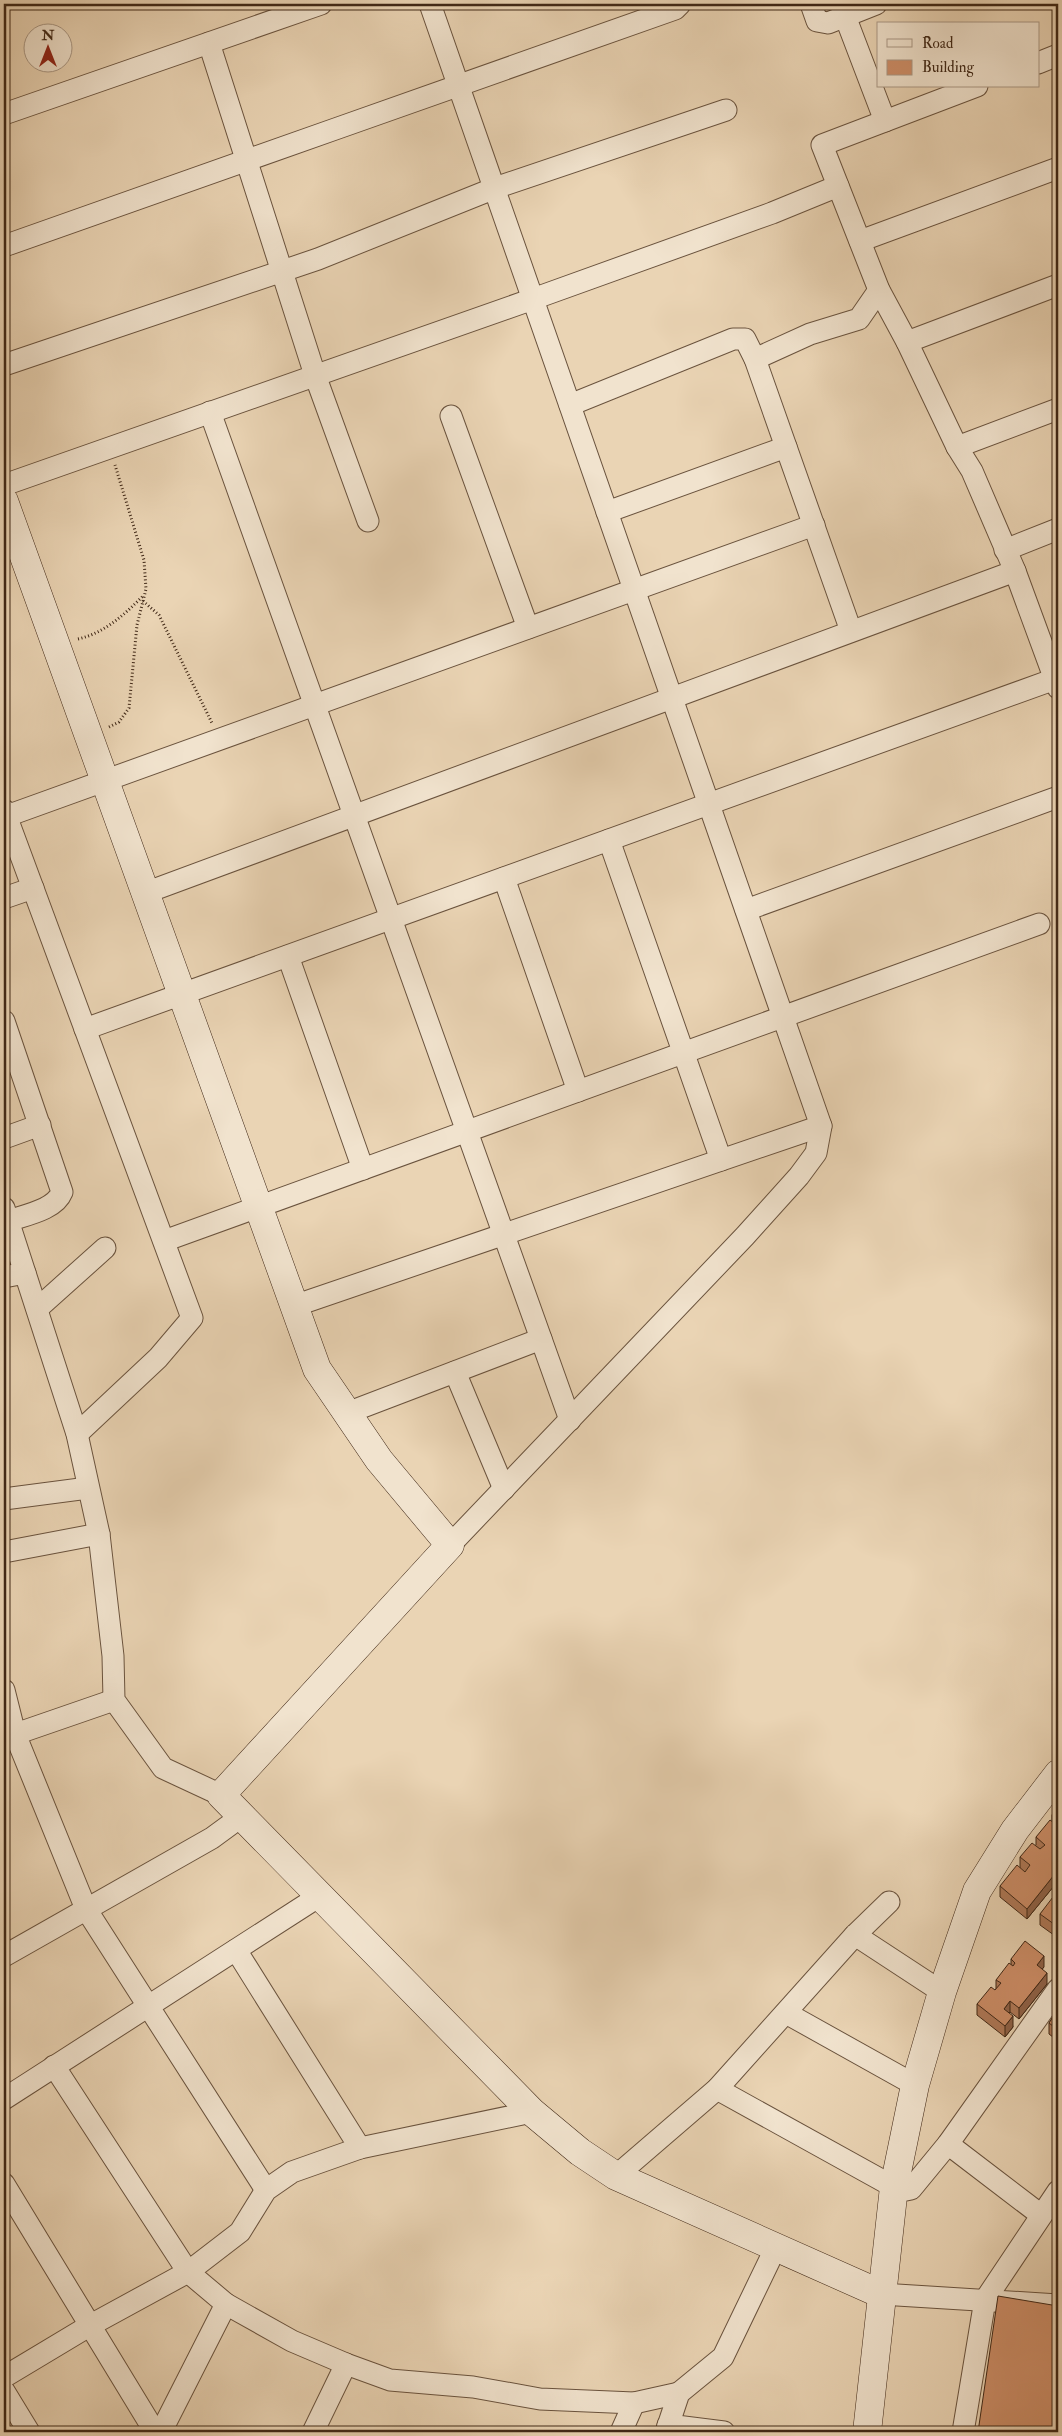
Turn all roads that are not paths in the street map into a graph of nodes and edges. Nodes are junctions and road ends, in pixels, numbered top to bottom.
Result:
1 (321, 4) edge
2 (430, 4) edge
3 (680, 4) edge
4 (811, 4) edge
5 (876, 4) edge
6 (845, 16) junction
7 (209, 42) junction
8 (1058, 55) edge
9 (1040, 62) edge
10 (460, 87) junction
11 (972, 88) edge
12 (726, 110) dead end
13 (4, 114) edge
14 (885, 121) junction
15 (246, 160) junction
16 (1058, 168) edge
17 (838, 186) junction
18 (495, 188) junction
19 (860, 240) junction
20 (4, 246) edge
21 (281, 271) junction
22 (1058, 285) edge
23 (879, 290) junction
24 (533, 299) junction
25 (907, 342) junction
26 (755, 359) junction
27 (4, 365) edge
28 (315, 376) junction
29 (570, 405) junction
30 (1058, 409) edge
31 (210, 412) junction
32 (450, 416) dead end
33 (786, 447) junction
34 (956, 447) junction
35 (4, 485) edge
36 (4, 501) edge
37 (607, 512) junction
38 (368, 521) dead end
39 (814, 525) junction
40 (1058, 529) edge
41 (1005, 550) junction
42 (1014, 571) junction
43 (635, 590) junction
44 (528, 628) junction
45 (852, 631) junction
46 (1052, 648) edge
47 (1057, 684) edge
48 (672, 698) junction
49 (315, 705) junction
50 (105, 781) junction
51 (1058, 798) edge
52 (709, 804) junction
53 (5, 814) edge
54 (354, 815) junction
55 (609, 840) junction
56 (504, 878) junction
57 (33, 888) junction
58 (145, 893) junction
59 (4, 898) edge
60 (746, 910) junction
61 (391, 919) junction
62 (1039, 924) dead end
63 (288, 956) junction
64 (182, 994) junction
65 (783, 1017) junction
66 (4, 1022) edge
67 (85, 1029) junction
68 (684, 1053) junction
69 (9, 1056) edge
70 (578, 1092) junction
71 (40, 1125) junction
72 (821, 1126) junction
73 (467, 1132) junction
74 (4, 1138) edge
75 (721, 1160) junction
76 (363, 1169) junction
77 (258, 1207) junction
78 (6, 1214) edge
79 (504, 1234) junction
80 (164, 1241) junction
81 (105, 1248) dead end
82 (25, 1273) junction
83 (4, 1277) edge
84 (294, 1306) junction
85 (37, 1309) junction
86 (541, 1339) junction
87 (455, 1372) junction
88 (347, 1413) junction
89 (570, 1420) junction
90 (77, 1434) junction
91 (88, 1488) junction
92 (504, 1489) junction
93 (4, 1499) edge
94 (99, 1534) junction
95 (450, 1545) junction
96 (4, 1552) edge
97 (4, 1690) edge
98 (114, 1700) junction
99 (9, 1736) edge
100 (1058, 1774) edge
101 (220, 1795) junction
102 (242, 1816) junction
103 (321, 1895) junction
104 (889, 1902) dead end
105 (86, 1909) junction
106 (855, 1935) junction
107 (236, 1950) junction
108 (4, 1956) edge
109 (1058, 1989) edge
110 (942, 1992) junction
111 (150, 2006) junction
112 (786, 2013) junction
113 (54, 2066) junction
114 (915, 2084) junction
115 (718, 2089) junction
116 (4, 2099) edge
117 (532, 2112) junction
118 (948, 2144) junction
119 (360, 2148) junction
120 (616, 2176) junction
121 (4, 2184) edge
122 (894, 2187) junction
123 (266, 2190) junction
124 (1058, 2191) edge
125 (1041, 2215) junction
126 (776, 2246) junction
127 (188, 2272) junction
128 (881, 2294) junction
129 (985, 2300) junction
130 (226, 2304) junction
131 (1058, 2305) edge
132 (89, 2326) junction
133 (346, 2364) junction
134 (4, 2377) edge
135 (4, 2391) edge
136 (679, 2393) junction
137 (634, 2403) junction
138 (667, 2429) edge
139 (318, 2431) edge
140 (29, 2432) edge
141 (155, 2432) edge
142 (161, 2432) edge
143 (621, 2432) edge
144 (724, 2432) edge
145 (867, 2432) edge
146 (963, 2432) edge

1 - 7 street
2 - 10 street
3 - 10 street
4 - 6 street
5 - 6 street
6 - 14 street
7 - 13 street
7 - 15 street
8 - 9 street
10 - 15 street
10 - 18 street
11 - 14 street
12 - 18 street
14 - 17 street
15 - 20 street
15 - 21 street
16 - 19 street
17 - 19 street
17 - 24 street
18 - 21 street
18 - 24 street
19 - 23 street
21 - 27 street
21 - 28 street
22 - 25 street
23 - 25 street
23 - 26 street
24 - 28 street
24 - 29 street
25 - 34 street
26 - 29 street
26 - 33 street
28 - 31 street
28 - 38 street
29 - 37 street
30 - 34 street
31 - 35 street
31 - 49 street
32 - 44 street
33 - 37 street
33 - 39 street
34 - 41 street
36 - 50 street
37 - 43 street
39 - 43 street
39 - 45 street
40 - 41 street
41 - 42 street
42 - 45 street
42 - 46 street
43 - 44 street
43 - 48 street
44 - 49 street
45 - 48 street
46 - 47 street
47 - 52 street
48 - 52 street
48 - 54 street
49 - 50 street
49 - 54 street
50 - 53 street
50 - 58 street
51 - 60 street
52 - 55 street
52 - 60 street
53 - 57 street
54 - 58 street
54 - 61 street
55 - 56 street
55 - 68 street
56 - 61 street
56 - 70 street
57 - 59 street
57 - 67 street
58 - 64 street
60 - 65 street
61 - 63 street
61 - 73 street
62 - 65 street
63 - 64 street
63 - 76 street
64 - 67 street
64 - 77 street
65 - 68 street
65 - 72 street
66 - 69 street
67 - 80 street
68 - 70 street
68 - 75 street
69 - 71 street
70 - 73 street
71 - 74 street
71 - 78 street
72 - 75 street
72 - 89 street
73 - 76 street
73 - 79 street
75 - 79 street
76 - 77 street
77 - 80 street
77 - 84 street
78 - 82 street
79 - 84 street
79 - 86 street
80 - 90 street
81 - 85 street
82 - 83 street
82 - 85 street
84 - 88 street
85 - 90 street
86 - 87 street
86 - 89 street
87 - 88 street
87 - 92 street
88 - 95 street
89 - 92 street
90 - 91 street
91 - 93 street
91 - 94 street
92 - 95 street
94 - 96 street
94 - 98 street
95 - 101 street
97 - 99 street
98 - 99 street
98 - 101 street
99 - 105 street
100 - 110 street
101 - 102 street
102 - 103 street
102 - 105 street
103 - 107 street
103 - 117 street
104 - 106 street
105 - 108 street
105 - 111 street
106 - 110 street
106 - 112 street
107 - 111 street
107 - 119 street
109 - 118 street
110 - 114 street
111 - 113 street
111 - 123 street
112 - 114 street
112 - 115 street
113 - 116 street
113 - 127 street
114 - 122 street
115 - 120 street
115 - 122 street
117 - 119 street
117 - 120 street
118 - 122 street
118 - 125 street
119 - 123 street
120 - 126 street
121 - 132 street
122 - 128 street
123 - 127 street
124 - 125 street
125 - 129 street
126 - 128 street
126 - 136 street
127 - 130 street
127 - 132 street
128 - 129 street
128 - 145 street
129 - 131 street
129 - 146 street
130 - 133 street
130 - 142 street
132 - 134 street
132 - 141 street
133 - 137 street
133 - 139 street
135 - 140 street
136 - 137 street
136 - 138 street
137 - 143 street
138 - 144 street

